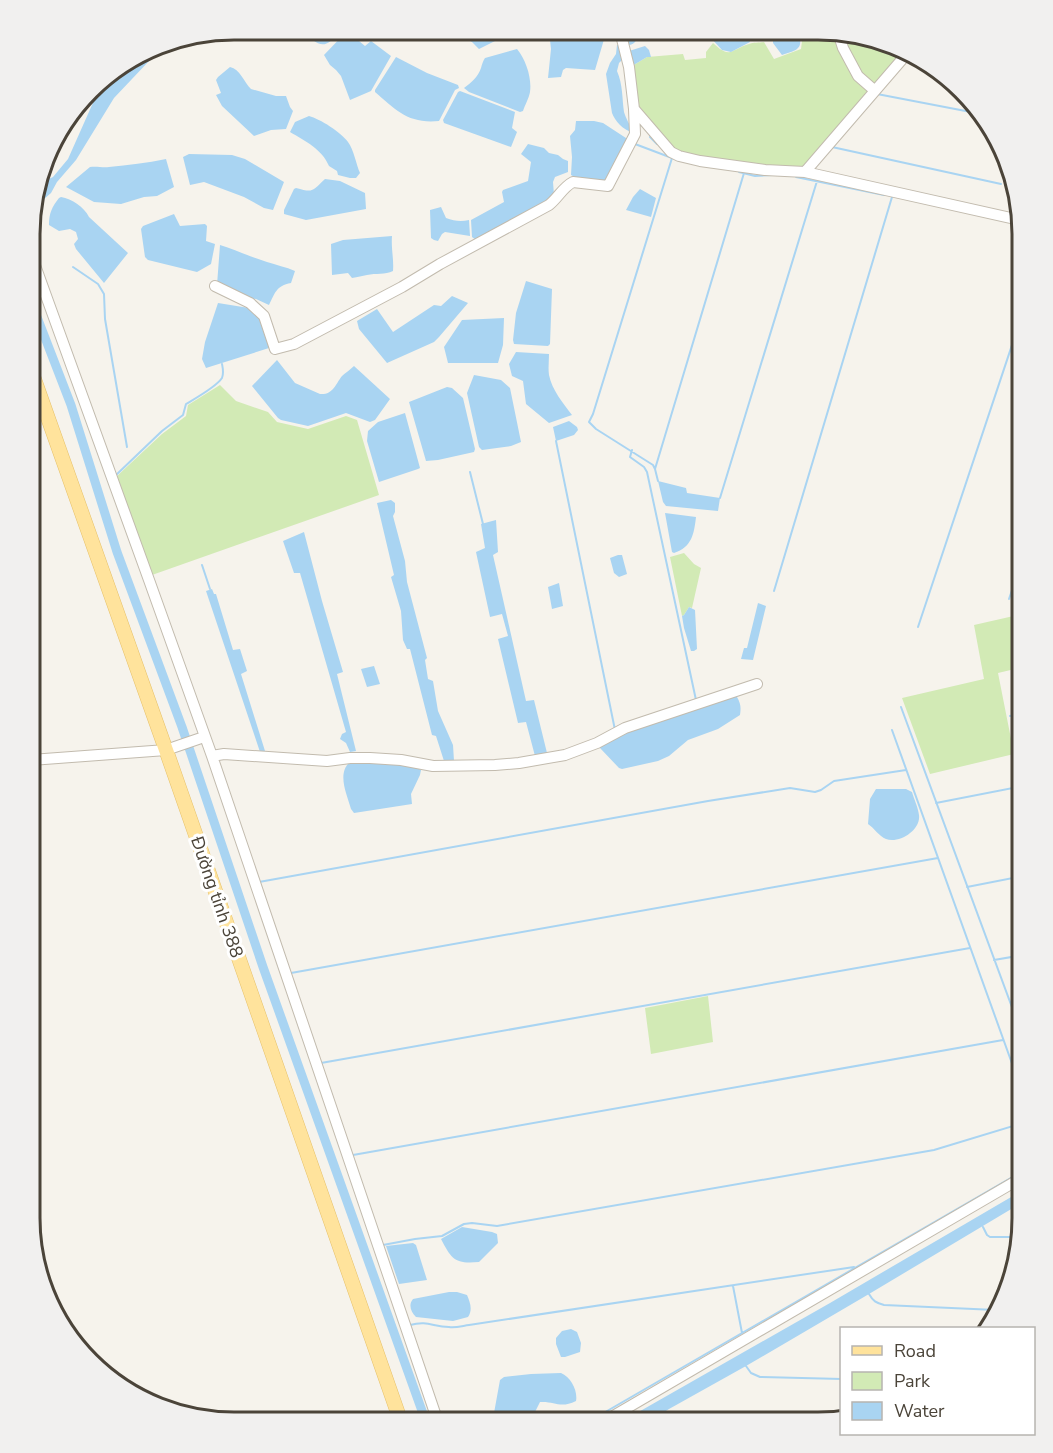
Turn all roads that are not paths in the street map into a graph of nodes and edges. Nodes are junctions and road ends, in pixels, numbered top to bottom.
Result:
1 (622, 40) edge
2 (841, 42) edge
3 (901, 60) edge
4 (874, 90) junction
5 (634, 109) junction
6 (805, 172) junction
7 (1011, 218) edge
8 (40, 279) edge
9 (215, 286) dead end
10 (40, 396) edge
11 (757, 684) dead end
12 (203, 737) junction
13 (168, 750) junction
14 (212, 756) junction
15 (40, 759) edge
16 (1012, 1183) edge
17 (398, 1412) edge
18 (435, 1412) edge
19 (620, 1412) edge

1 - 5 street
2 - 4 street
3 - 4 street
4 - 6 street
5 - 6 street
5 - 9 street
6 - 7 street
8 - 12 street
10 - 13 main road, Đường tỉnh 388
11 - 14 street
12 - 13 street
12 - 14 street
13 - 15 street
13 - 17 main road, Đường tỉnh 388
14 - 18 street
16 - 19 street

